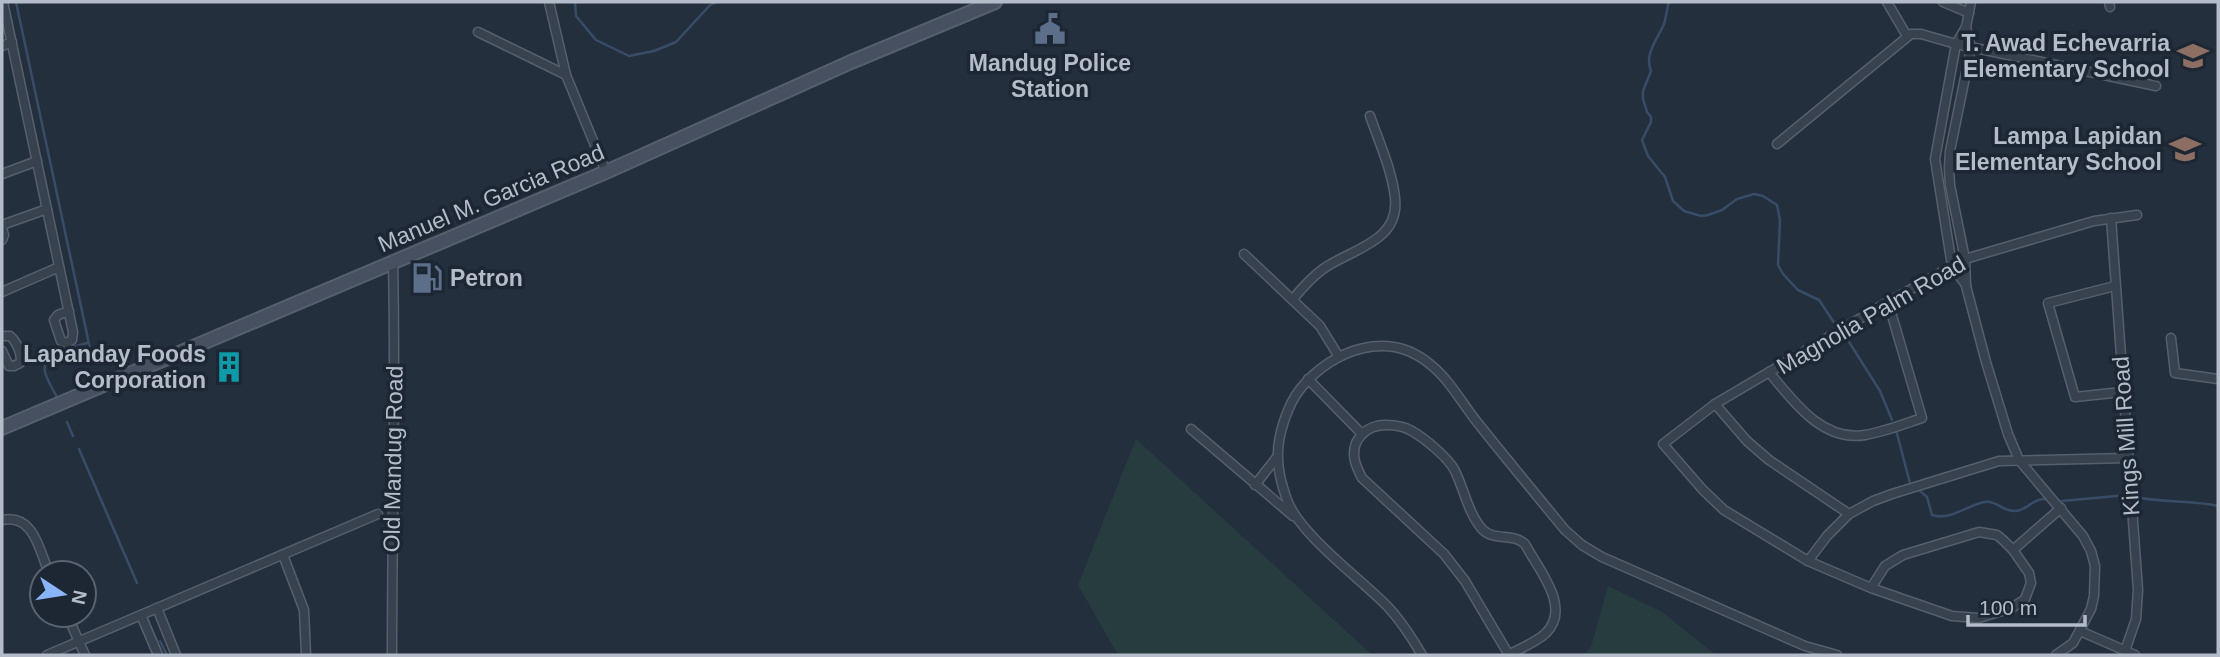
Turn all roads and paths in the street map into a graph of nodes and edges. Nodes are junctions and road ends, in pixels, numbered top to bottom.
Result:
1 (4, 2) edge
2 (549, 2) edge
3 (995, 2) edge
4 (1887, 2) edge
5 (1943, 2) edge
6 (1971, 2) edge
7 (1969, 13) junction
8 (1966, 27) junction
9 (478, 32) dead end
10 (1907, 36) junction
11 (12, 42) junction
12 (1956, 44) junction
13 (2, 46) edge
14 (1971, 47) junction
15 (566, 75) junction
16 (1948, 83) junction
17 (1963, 86) junction
18 (2156, 86) dead end
19 (1370, 116) dead end
20 (1777, 144) dead end
21 (37, 161) junction
22 (606, 172) junction
23 (2, 174) edge
24 (47, 209) junction
25 (2137, 215) dead end
26 (2110, 218) junction
27 (2, 226) edge
28 (2, 240) edge
29 (1244, 254) dead end
30 (1965, 259) junction
31 (393, 262) junction
32 (1952, 266) junction
33 (59, 267) junction
34 (1966, 286) junction
35 (2115, 286) junction
36 (2, 292) edge
37 (1293, 299) junction
38 (1888, 302) junction
39 (69, 312) dead end
40 (2, 336) edge
41 (2171, 338) dead end
42 (2, 351) edge
43 (1339, 357) junction
44 (1769, 372) junction
45 (1308, 379) junction
46 (2218, 379) edge
47 (2122, 392) junction
48 (1715, 404) junction
49 (2, 428) edge
50 (1191, 429) dead end
51 (1362, 434) junction
52 (1277, 457) junction
53 (2127, 458) junction
54 (2019, 460) junction
55 (1255, 485) junction
56 (2061, 509) junction
57 (378, 514) dead end
58 (1849, 514) junction
59 (2, 520) edge
60 (1298, 521) junction
61 (2013, 550) junction
62 (283, 555) junction
63 (44, 559) edge
64 (1808, 561) junction
65 (1871, 588) junction
66 (157, 608) junction
67 (141, 615) junction
68 (73, 629) edge
69 (2080, 631) junction
70 (79, 642) junction
71 (2125, 651) junction
72 (47, 655) edge
73 (85, 655) edge
74 (158, 655) edge
75 (176, 655) edge
76 (306, 655) edge
77 (392, 655) edge
78 (1422, 655) edge
79 (1508, 655) edge
80 (1837, 655) edge
81 (2056, 655) edge
82 (2135, 655) edge

1 - 11 street
2 - 15 street
3 - 22 main road, Manuel M. Garcia Road
4 - 10 street
5 - 7 street
6 - 7 street
7 - 8 street
8 - 12 street
8 - 14 street
9 - 15 street
10 - 12 street
10 - 20 street
11 - 13 street
11 - 21 street
12 - 14 street
12 - 16 street
14 - 17 street
14 - 18 street
15 - 22 street
16 - 17 street
16 - 32 street
17 - 30 street
19 - 37 street
21 - 23 street
21 - 24 street
22 - 31 main road, Manuel M. Garcia Road
24 - 27 street
24 - 33 street
25 - 26 street, Magnolia Palm Road
26 - 30 street, Magnolia Palm Road
26 - 35 street, Kings Mill Road
27 - 28 street
29 - 37 street
30 - 32 street, Magnolia Palm Road
30 - 34 street
31 - 49 main road, Manuel M. Garcia Road
31 - 77 street, Old Mandug Road
32 - 34 street
32 - 38 street, Magnolia Palm Road
33 - 36 street
33 - 39 street
34 - 54 street
35 - 47 street, Kings Mill Road
35 - 47 street
37 - 43 street
38 - 44 street, Magnolia Palm Road
38 - 44 street
40 - 42 street
41 - 46 street
43 - 45 street
43 - 80 street
44 - 48 street, Magnolia Palm Road
45 - 51 street
45 - 52 street
47 - 53 street, Kings Mill Road
48 - 58 street
48 - 64 street, Magnolia Palm Road
50 - 55 street
51 - 79 street
51 - 79 street
52 - 55 street
52 - 60 street
53 - 54 street
53 - 71 street, Kings Mill Road
54 - 56 street
54 - 58 street
55 - 60 street
56 - 61 street
56 - 69 street
57 - 62 street
58 - 64 street
59 - 63 street
60 - 78 street
61 - 65 street
61 - 65 street
62 - 66 street
62 - 76 street
64 - 65 street
66 - 67 street
66 - 75 street
67 - 70 street
67 - 74 street
68 - 70 street
69 - 71 street
69 - 81 street
70 - 72 street
70 - 73 street
71 - 82 street

